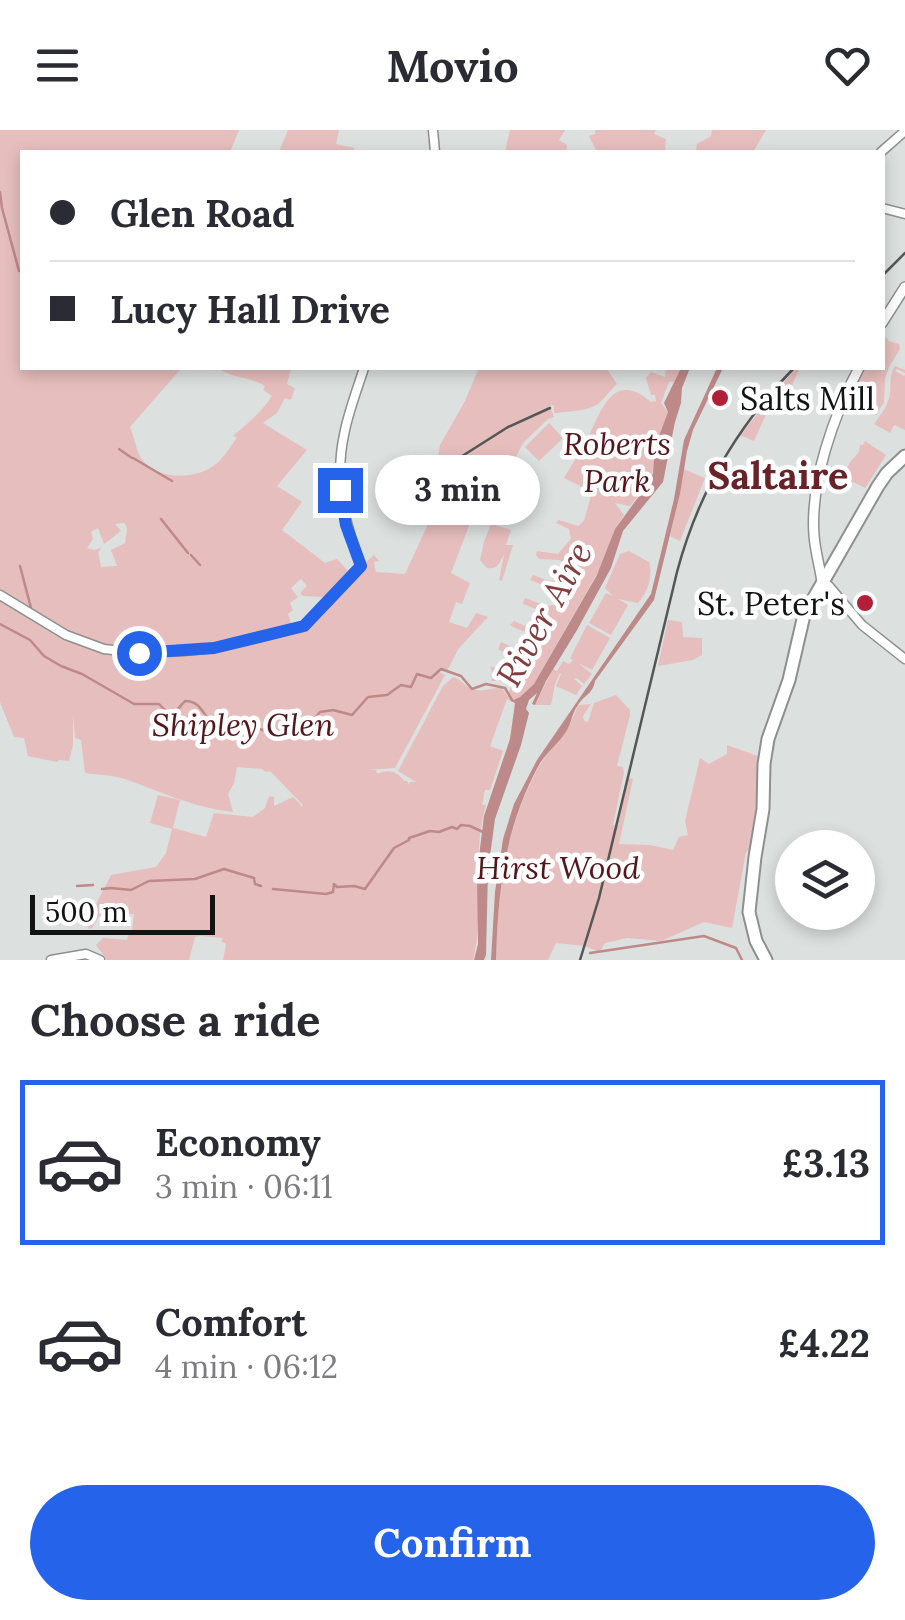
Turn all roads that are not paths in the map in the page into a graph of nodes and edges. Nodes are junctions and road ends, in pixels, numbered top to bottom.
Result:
1 (905, 132) edge
2 (884, 150) edge
3 (888, 209) edge
4 (904, 213) edge
5 (905, 286) edge
6 (885, 318) edge
7 (363, 370) edge
8 (858, 370) edge
9 (905, 456) edge
10 (822, 582) junction
11 (0, 595) edge
12 (905, 659) edge
13 (98, 959) edge
14 (51, 960) edge
15 (766, 960) edge

1 - 2 street
3 - 4 street
5 - 6 main road
7 - 11 street
8 - 10 main road
9 - 10 highway
10 - 12 street
10 - 15 highway
13 - 14 street

